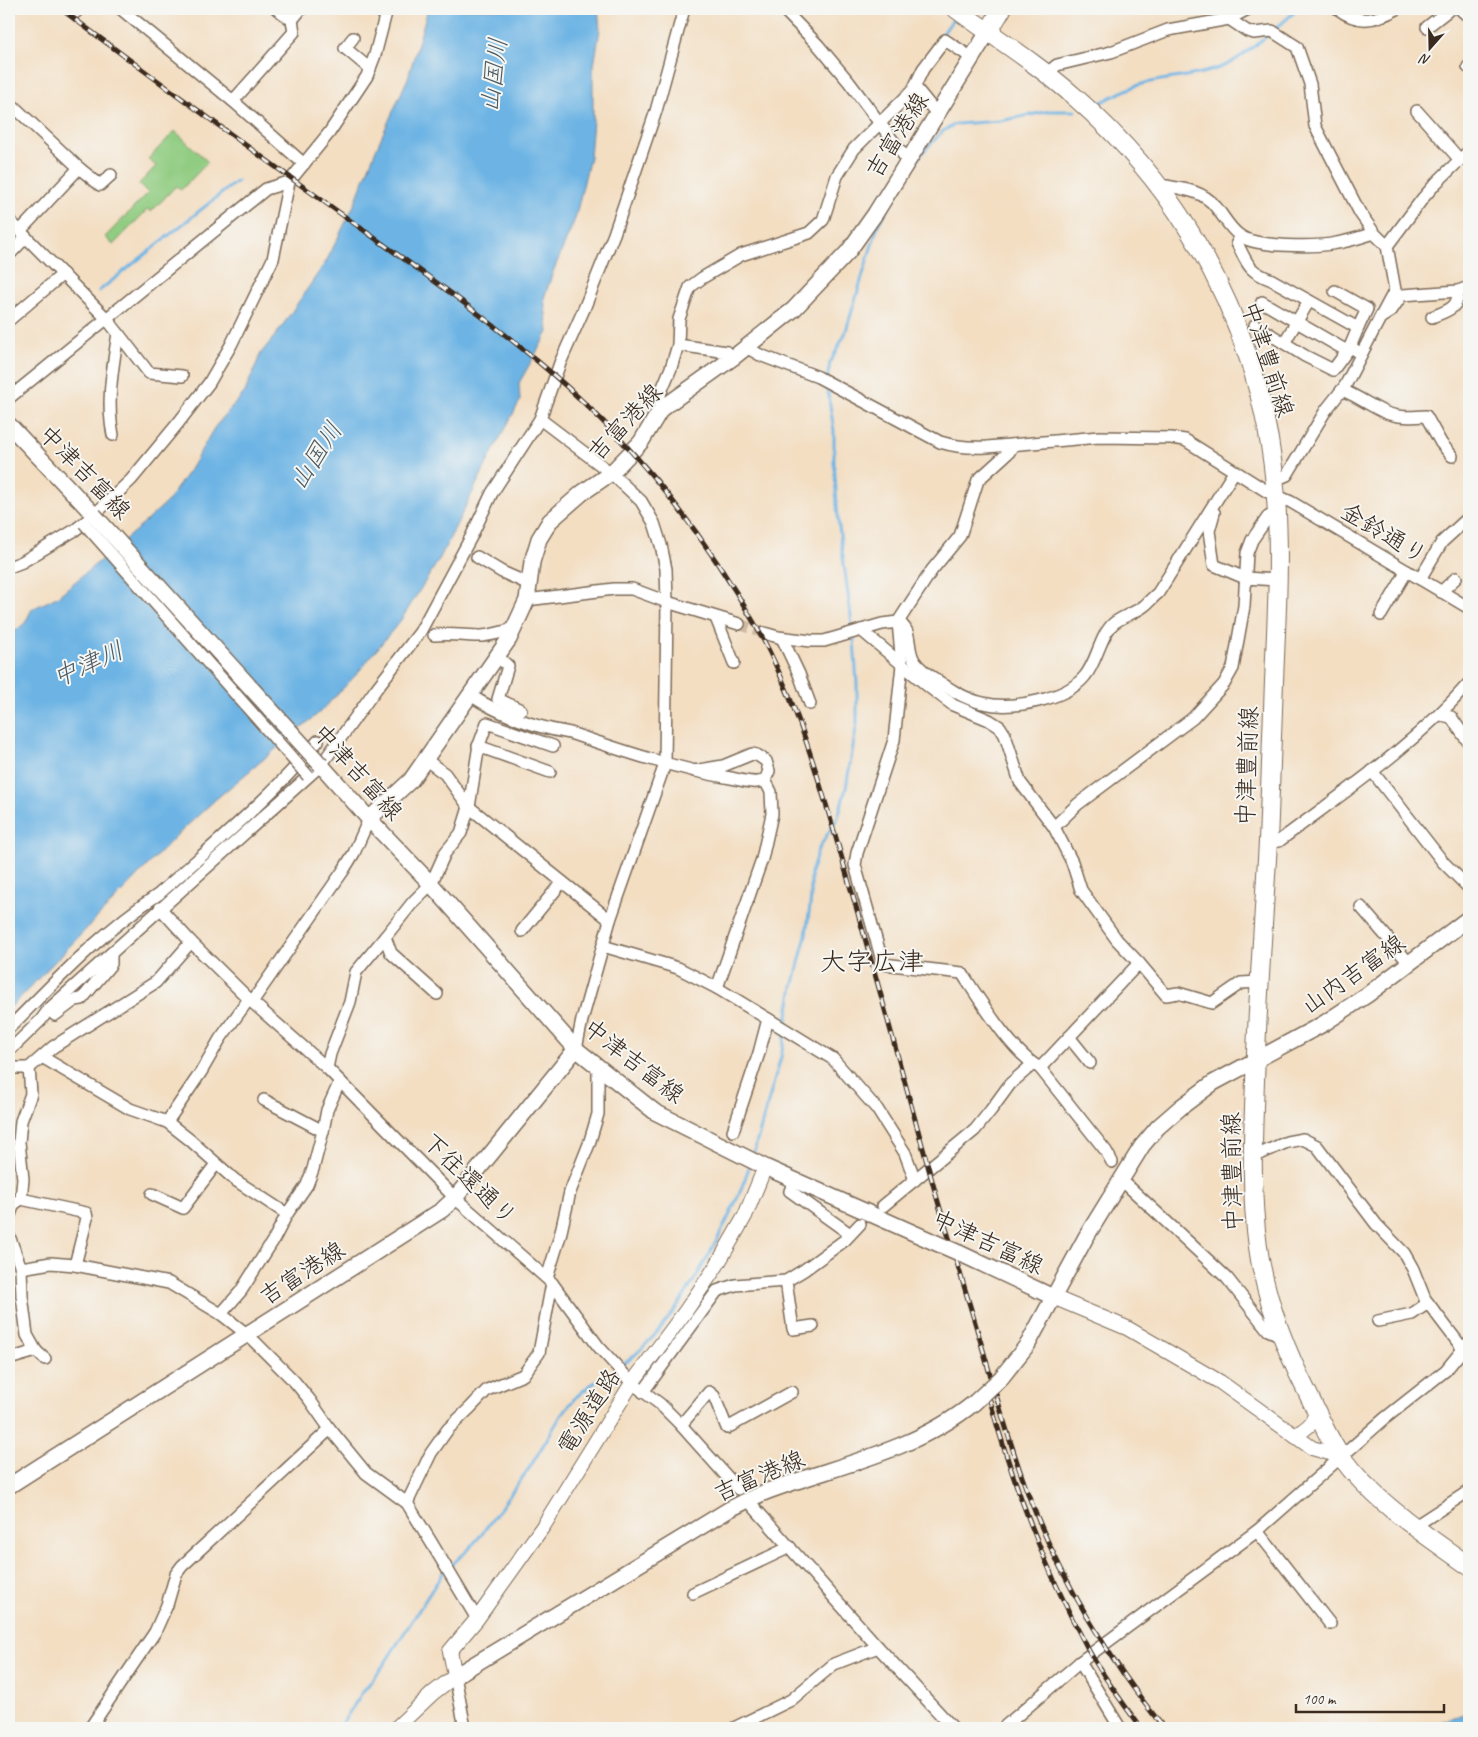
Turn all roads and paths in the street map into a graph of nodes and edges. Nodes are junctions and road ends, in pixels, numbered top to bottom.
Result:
1 (72, 9) edge
2 (79, 9) edge
3 (121, 9) edge
4 (277, 9) edge
5 (301, 9) edge
6 (387, 9) edge
7 (684, 9) edge
8 (783, 9) edge
9 (956, 9) edge
10 (1002, 9) edge
11 (1248, 9) edge
12 (1338, 9) edge
13 (1397, 9) edge
14 (1450, 9) edge
15 (1460, 9) edge
16 (1469, 17) edge
17 (1229, 19) junction
18 (292, 20) junction
19 (1427, 27) dead end
20 (988, 32) junction
21 (353, 38) dead end
22 (972, 58) junction
23 (370, 69) junction
24 (1046, 74) junction
25 (915, 87) junction
26 (233, 101) junction
27 (9, 102) edge
28 (1417, 111) dead end
29 (937, 114) junction
30 (880, 124) junction
31 (1469, 151) edge
32 (1460, 160) junction
33 (908, 161) junction
34 (304, 164) junction
35 (79, 168) junction
36 (112, 175) dead end
37 (289, 182) junction
38 (1162, 191) junction
39 (9, 220) edge
40 (1374, 233) junction
41 (23, 234) junction
42 (1240, 237) junction
43 (1387, 246) junction
44 (9, 255) edge
45 (63, 274) junction
46 (1464, 289) edge
47 (1335, 291) dead end
48 (1309, 301) junction
49 (1262, 302) dead end
50 (1432, 317) dead end
51 (1380, 318) junction
52 (107, 319) junction
53 (9, 320) edge
54 (1296, 322) junction
55 (1255, 325) dead end
56 (1358, 328) junction
57 (118, 333) junction
58 (1284, 343) junction
59 (678, 345) junction
60 (746, 347) junction
61 (1349, 349) junction
62 (1361, 354) junction
63 (734, 357) junction
64 (182, 376) dead end
65 (1342, 390) junction
66 (9, 398) edge
67 (662, 409) junction
68 (540, 419) junction
69 (9, 424) edge
70 (113, 435) dead end
71 (1012, 445) junction
72 (1452, 456) dead end
73 (1234, 472) junction
74 (611, 473) junction
75 (1276, 496) junction
76 (1210, 511) junction
77 (89, 518) junction
78 (1466, 520) dead end
79 (477, 557) dead end
80 (9, 567) edge
81 (1407, 571) junction
82 (1245, 578) junction
83 (1456, 578) dead end
84 (1420, 579) junction
85 (1278, 580) junction
86 (529, 584) junction
87 (1441, 592) junction
88 (527, 600) junction
89 (668, 602) junction
90 (1469, 608) edge
91 (1381, 615) dead end
92 (716, 618) junction
93 (898, 622) junction
94 (739, 624) tunnel mouth
95 (513, 629) junction
96 (861, 630) junction
97 (764, 633) tunnel mouth
98 (434, 635) dead end
99 (782, 638) junction
100 (497, 656) junction
101 (734, 663) dead end
102 (902, 665) junction
103 (1469, 683) edge
104 (470, 695) junction
105 (810, 704) dead end
106 (521, 710) dead end
107 (1441, 715) junction
108 (318, 741) dead end
109 (1469, 743) edge
110 (478, 746) junction
111 (553, 746) dead end
112 (426, 759) junction
113 (665, 764) junction
114 (320, 765) junction
115 (694, 771) junction
116 (1372, 771) junction
117 (550, 772) dead end
118 (308, 776) junction
119 (765, 780) junction
120 (470, 807) junction
121 (369, 819) junction
122 (1054, 827) junction
123 (1268, 842) junction
124 (562, 882) junction
125 (431, 884) junction
126 (1469, 888) edge
127 (162, 901) junction
128 (1361, 906) dead end
129 (1469, 918) edge
130 (610, 920) junction
131 (522, 931) dead end
132 (385, 937) junction
133 (191, 942) junction
134 (603, 946) junction
135 (1139, 963) junction
136 (1409, 963) junction
137 (1259, 982) junction
138 (717, 988) junction
139 (437, 994) dead end
140 (250, 1000) junction
141 (33, 1004) junction
142 (768, 1019) junction
143 (41, 1020) junction
144 (9, 1028) edge
145 (1069, 1037) junction
146 (576, 1049) junction
147 (9, 1051) edge
148 (42, 1057) junction
149 (1256, 1059) junction
150 (1090, 1063) dead end
151 (1037, 1066) junction
152 (9, 1068) edge
153 (29, 1068) junction
154 (327, 1068) junction
155 (598, 1068) junction
156 (340, 1081) junction
157 (264, 1100) dead end
158 (167, 1122) junction
159 (323, 1131) junction
160 (733, 1131) dead end
161 (1252, 1157) junction
162 (1112, 1162) dead end
163 (216, 1164) junction
164 (765, 1167) junction
165 (794, 1179) junction
166 (915, 1180) junction
167 (1128, 1186) dead end
168 (152, 1194) dead end
169 (455, 1198) junction
170 (21, 1199) junction
171 (883, 1206) dead end
172 (286, 1214) junction
173 (9, 1217) edge
174 (860, 1224) dead end
175 (850, 1234) junction
176 (9, 1236) edge
177 (75, 1265) junction
178 (21, 1268) junction
179 (550, 1280) junction
180 (786, 1281) junction
181 (1054, 1297) junction
182 (1428, 1303) junction
183 (221, 1314) junction
184 (1378, 1321) dead end
185 (813, 1326) dead end
186 (248, 1335) junction
187 (1282, 1336) junction
188 (1466, 1346) edge
189 (9, 1359) edge
190 (638, 1388) junction
191 (792, 1392) dead end
192 (1316, 1410) junction
193 (681, 1425) junction
194 (330, 1429) junction
195 (1295, 1436) junction
196 (1340, 1456) junction
197 (9, 1486) edge
198 (738, 1490) dead end
199 (1469, 1491) edge
200 (407, 1503) junction
201 (753, 1506) dead end
202 (1415, 1526) junction
203 (1257, 1531) junction
204 (790, 1547) junction
205 (1469, 1566) edge
206 (693, 1593) dead end
207 (477, 1619) junction
208 (1330, 1624) dead end
209 (878, 1647) junction
210 (1080, 1662) junction
211 (455, 1676) junction
212 (90, 1728) edge
213 (396, 1728) edge
214 (465, 1728) edge
215 (734, 1728) edge
216 (953, 1728) edge
217 (1003, 1728) edge
218 (1120, 1728) edge

1 - 2 street
3 - 26 street
4 - 18 street
5 - 18 street
6 - 23 street
7 - 68 street
8 - 30 street
9 - 20 main road, 中津豊前線
10 - 20 main road
11 - 17 street
12 - 13 street
14 - 19 street
15 - 16 street
17 - 24 street
17 - 40 street
18 - 26 street
20 - 22 main road, 吉富港線
20 - 24 main road, 中津豊前線
21 - 23 street
22 - 25 street
22 - 29 main road, 吉富港線
23 - 34 street
24 - 38 main road, 中津豊前線
25 - 29 street
25 - 30 street
26 - 34 street
27 - 35 street
28 - 32 street
29 - 33 main road, 吉富港線
30 - 33 street
30 - 59 street
31 - 32 street
32 - 43 street
33 - 60 main road, 吉富港線
34 - 37 street
35 - 36 street
35 - 41 street
37 - 52 street
37 - 77 street
38 - 42 street
38 - 75 main road, 中津豊前線
39 - 41 street
40 - 42 street
40 - 43 street
41 - 44 street
41 - 45 street
42 - 48 street
43 - 51 street
45 - 52 street
45 - 53 street
46 - 50 street
46 - 51 street
47 - 56 street
48 - 54 street
48 - 56 street
49 - 54 street
51 - 62 street
52 - 57 street
52 - 66 street
54 - 58 street
54 - 61 street
55 - 58 street
56 - 61 street
57 - 64 street
57 - 70 street
58 - 61 street
59 - 63 street
59 - 67 street
60 - 63 main road, 吉富港線
60 - 71 street, 金鈴通り
61 - 62 street
62 - 65 street
63 - 67 main road, 吉富港線
65 - 72 street
65 - 75 street
67 - 74 main road, 吉富港線
68 - 74 street
68 - 114 street
69 - 77 main road, 中津吉富線
71 - 73 street, 金鈴通り
71 - 93 street
73 - 75 street, 金鈴通り
73 - 76 street
74 - 86 main road, 吉富港線
74 - 89 street
75 - 81 street, 金鈴通り
75 - 82 street
75 - 85 main road, 中津豊前線
76 - 82 street
76 - 93 street
77 - 80 street
77 - 114 main road, 中津吉富線, bridge
77 - 118 street, bridge
78 - 84 street
79 - 86 street
81 - 84 street, 金鈴通り
81 - 91 street
82 - 85 street
82 - 122 street
83 - 87 street
84 - 87 street, 金鈴通り
85 - 123 main road, 中津豊前線
86 - 88 main road, 吉富港線
87 - 90 street, 金鈴通り
88 - 89 street
88 - 95 main road, 吉富港線
89 - 92 street
89 - 113 street
92 - 94 street
92 - 101 street
93 - 96 street
93 - 102 street
95 - 98 street
95 - 100 main road, 吉富港線
96 - 99 street
96 - 102 street
97 - 99 street
99 - 105 street
100 - 104 main road, 吉富港線
100 - 106 street
102 - 122 street
102 - 151 street
103 - 107 street
104 - 112 main road, 吉富港線
104 - 113 street
107 - 109 street
107 - 116 street
108 - 127 street
110 - 111 street
110 - 117 street
110 - 120 street
112 - 120 street
112 - 121 main road, 吉富港線
113 - 115 street
113 - 130 street
114 - 118 street
114 - 121 main road, 中津吉富線
115 - 119 street
115 - 119 street
116 - 123 street
116 - 126 street
118 - 127 street
119 - 138 street
120 - 124 street
120 - 125 street
121 - 125 main road, 中津吉富線
121 - 140 street
122 - 135 street
123 - 137 main road, 中津豊前線
124 - 130 street
124 - 131 street
125 - 132 street
125 - 146 main road, 中津吉富線
127 - 133 street, 下往還通り
127 - 141 street
127 - 143 street
128 - 136 street
129 - 136 main road, 山内吉富線
130 - 134 street
132 - 139 street
132 - 154 street
133 - 140 street, 下往還通り
133 - 148 street
134 - 138 street
134 - 146 street
135 - 137 street
135 - 145 street
136 - 149 main road, 山内吉富線
137 - 149 main road, 中津豊前線
138 - 142 street
140 - 154 street, 下往還通り
140 - 158 street
141 - 143 street
141 - 144 street
142 - 160 street
142 - 166 street
143 - 147 street
145 - 150 street
145 - 151 street
146 - 155 main road, 中津吉富線
146 - 169 main road, 吉富港線
148 - 153 street
148 - 158 street
149 - 161 main road, 中津豊前線
149 - 181 main road, 中津吉富線
151 - 162 street
151 - 166 street
152 - 153 street
153 - 170 street
154 - 156 street, 下往還通り
155 - 164 main road, 中津吉富線
155 - 179 street
156 - 159 street
156 - 169 street, 下往還通り
157 - 159 street
158 - 163 street
159 - 172 street
161 - 182 street
161 - 187 main road, 中津豊前線
163 - 168 street
163 - 172 street
164 - 165 main road, 中津吉富線
164 - 190 street, 電源道路
165 - 175 street
165 - 181 main road, 中津吉富線, bridge
166 - 171 street
167 - 187 street
169 - 179 street, 下往還通り
169 - 186 main road, 吉富港線
170 - 173 street
170 - 177 street
172 - 183 street
174 - 175 street
175 - 180 street
176 - 178 street
177 - 178 street
177 - 183 street
178 - 189 street
179 - 190 street, 下往還通り
179 - 200 street
180 - 185 street
180 - 190 street
181 - 195 street
181 - 211 main road, 吉富港線, bridge
182 - 184 street
182 - 188 street
183 - 186 street
186 - 194 street
186 - 197 main road, 吉富港線
187 - 192 main road, 中津豊前線
188 - 196 street
190 - 193 street, 下往還通り
190 - 207 street, 電源道路
191 - 193 street
192 - 195 street
192 - 196 main road, 中津豊前線
193 - 198 street, 下往還通り
194 - 200 street
194 - 212 street
195 - 196 street
196 - 202 main road, 中津豊前線
196 - 203 street
199 - 202 street
200 - 207 street
201 - 204 street
202 - 205 main road, 中津豊前線
203 - 208 street
203 - 210 street
204 - 206 street
204 - 209 street
207 - 211 street, 電源道路
209 - 215 street
209 - 216 street
210 - 217 street
210 - 218 street
211 - 213 street
211 - 214 street

